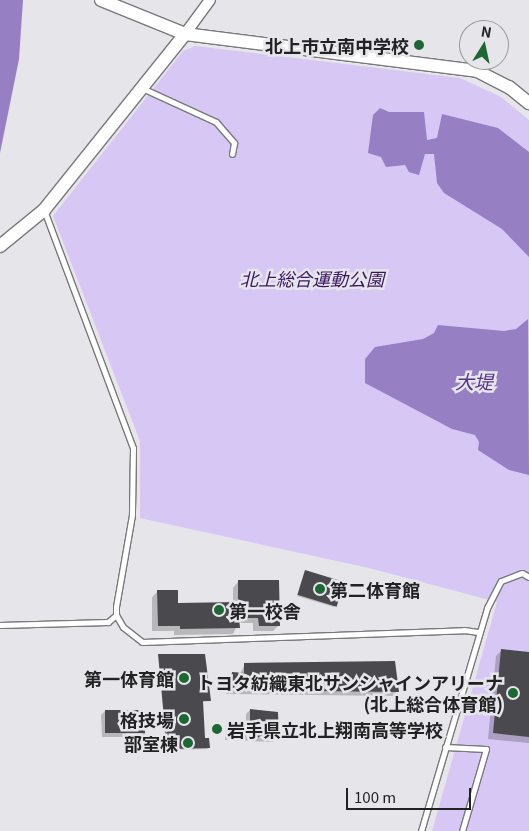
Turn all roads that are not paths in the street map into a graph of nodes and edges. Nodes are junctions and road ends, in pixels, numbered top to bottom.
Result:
1 (101, 0) edge
2 (210, 0) edge
3 (185, 34) junction
4 (142, 88) junction
5 (529, 103) edge
6 (232, 154) dead end
7 (44, 210) junction
8 (0, 246) edge
9 (529, 577) edge
10 (116, 615) junction
11 (0, 625) edge
12 (478, 632) junction
13 (445, 747) junction
14 (421, 831) edge
15 (462, 831) edge

1 - 3 street
2 - 3 street
3 - 4 street
3 - 5 street
4 - 6 lane
4 - 7 street
7 - 8 street
7 - 10 lane
9 - 12 lane
10 - 11 lane
10 - 12 lane
12 - 13 lane
13 - 14 lane
13 - 15 lane

